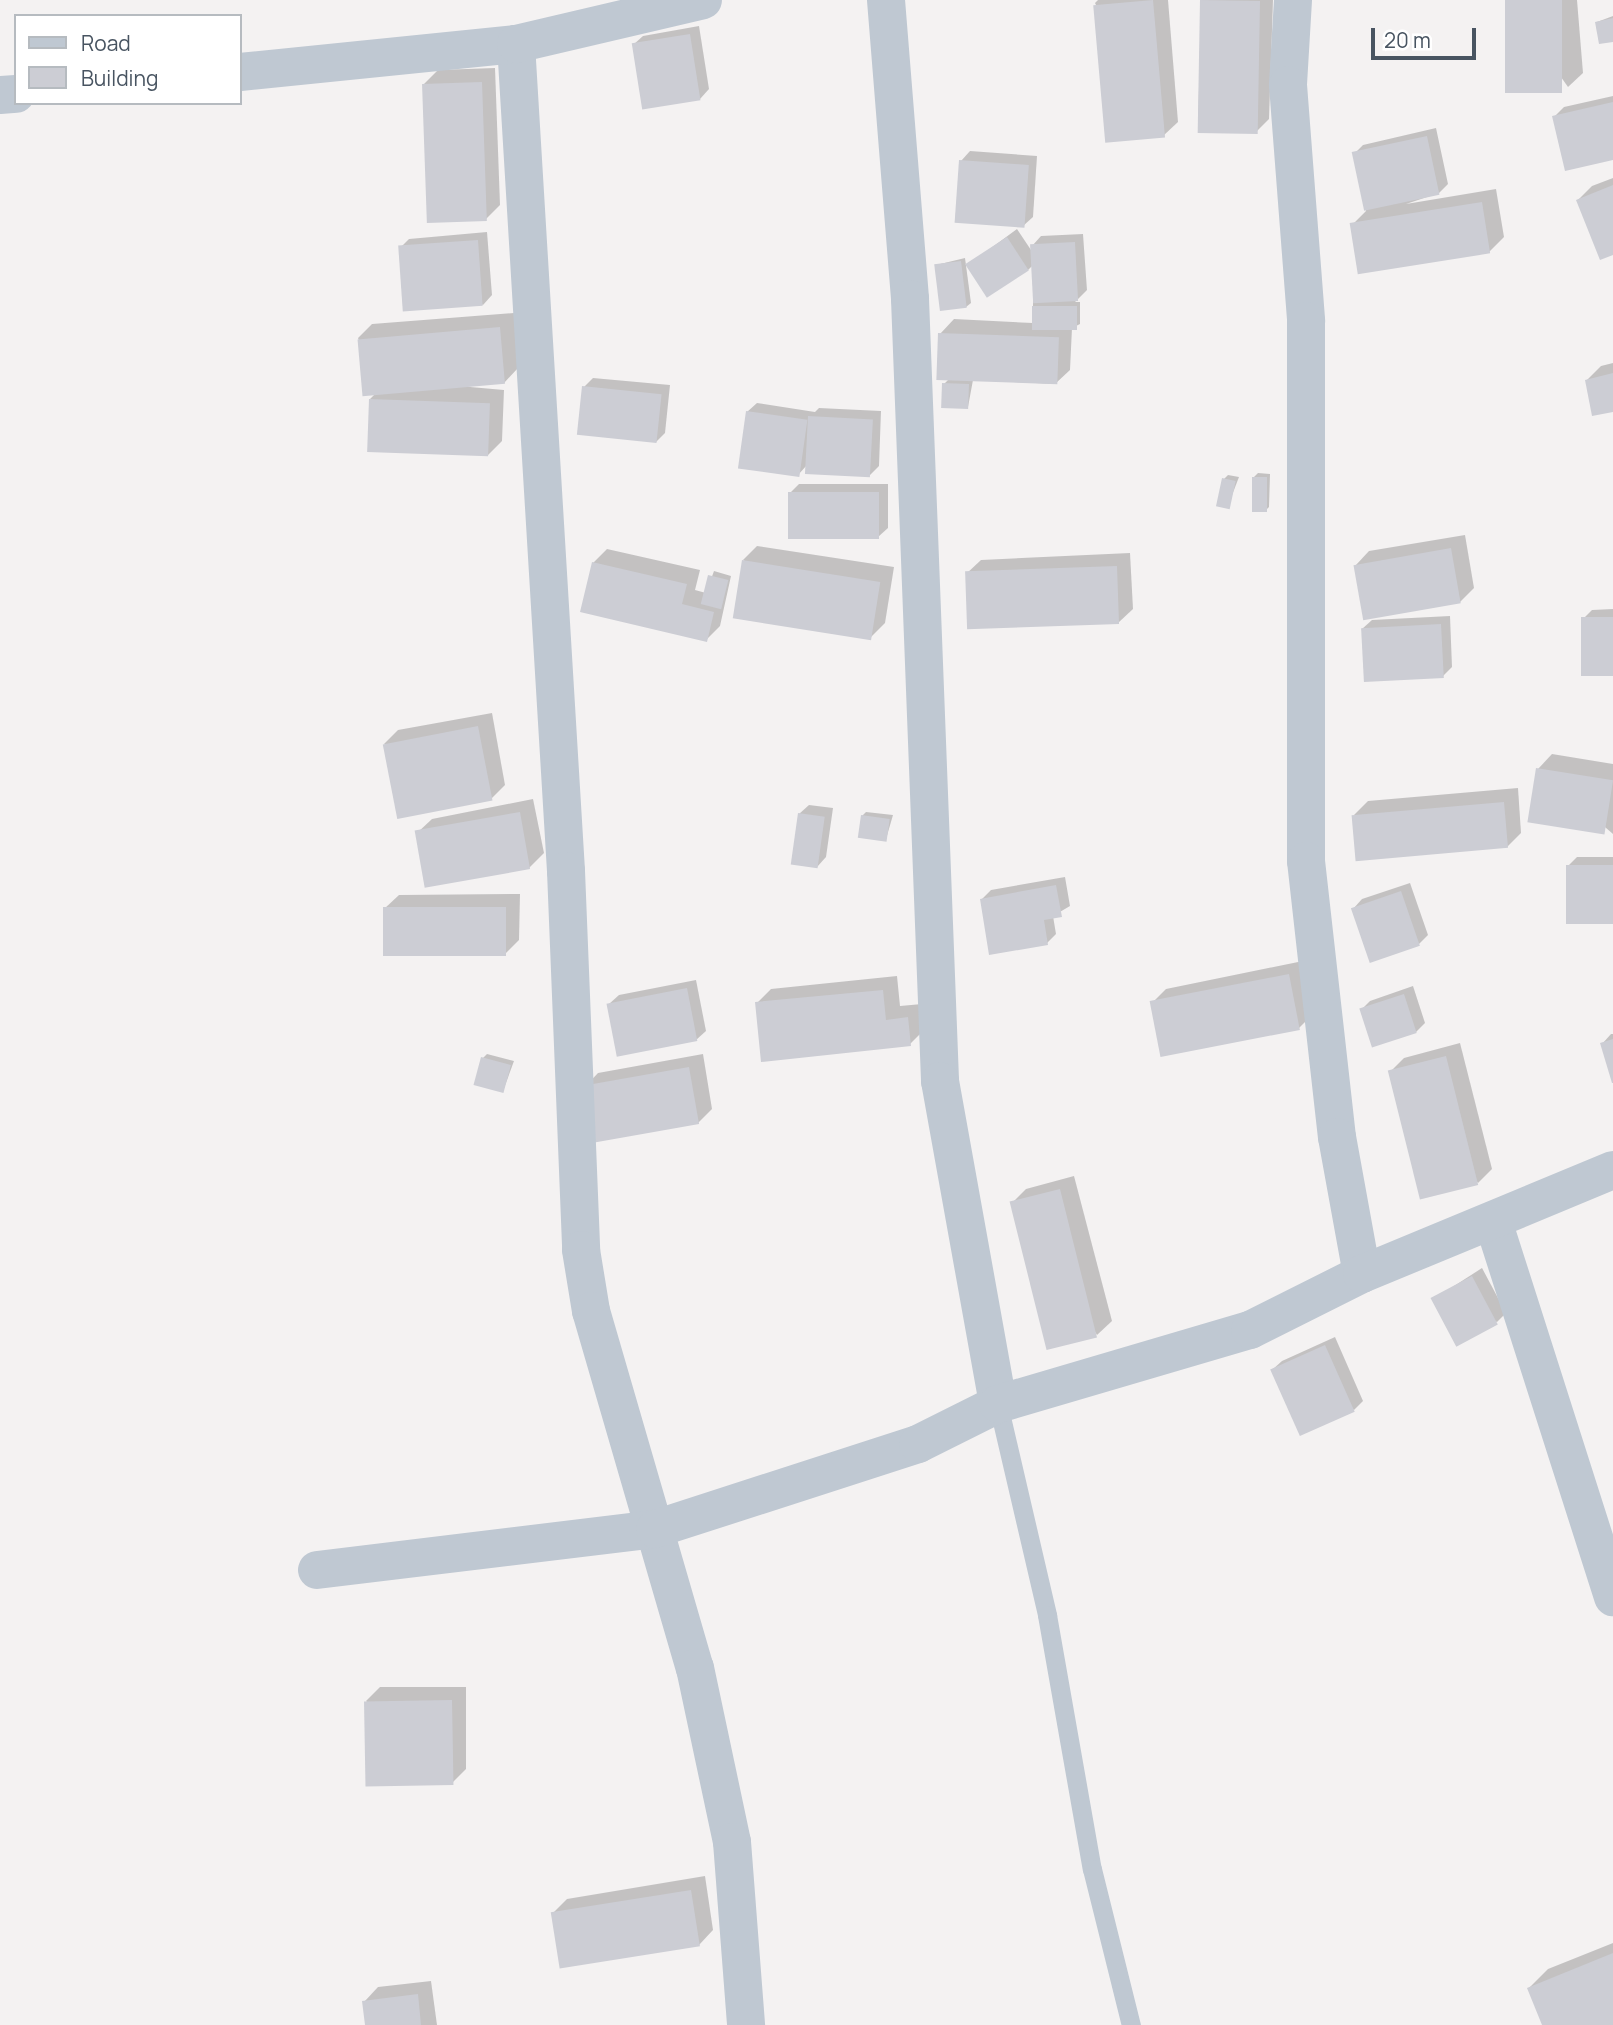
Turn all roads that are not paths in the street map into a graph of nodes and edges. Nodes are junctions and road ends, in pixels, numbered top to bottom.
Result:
1 (703, 0) edge
2 (886, 0) edge
3 (1293, 0) edge
4 (516, 44) junction
5 (242, 72) edge
6 (1613, 1170) edge
7 (1493, 1221) junction
8 (1362, 1274) junction
9 (998, 1404) junction
10 (655, 1529) junction
11 (317, 1570) dead end
12 (1613, 1597) edge
13 (746, 2025) edge
14 (1131, 2025) edge

1 - 4 street
2 - 9 street
3 - 8 street
4 - 5 street
4 - 10 street
6 - 7 street
7 - 8 street
7 - 12 street
8 - 9 street
9 - 10 street
9 - 14 lane
10 - 11 street
10 - 13 street

